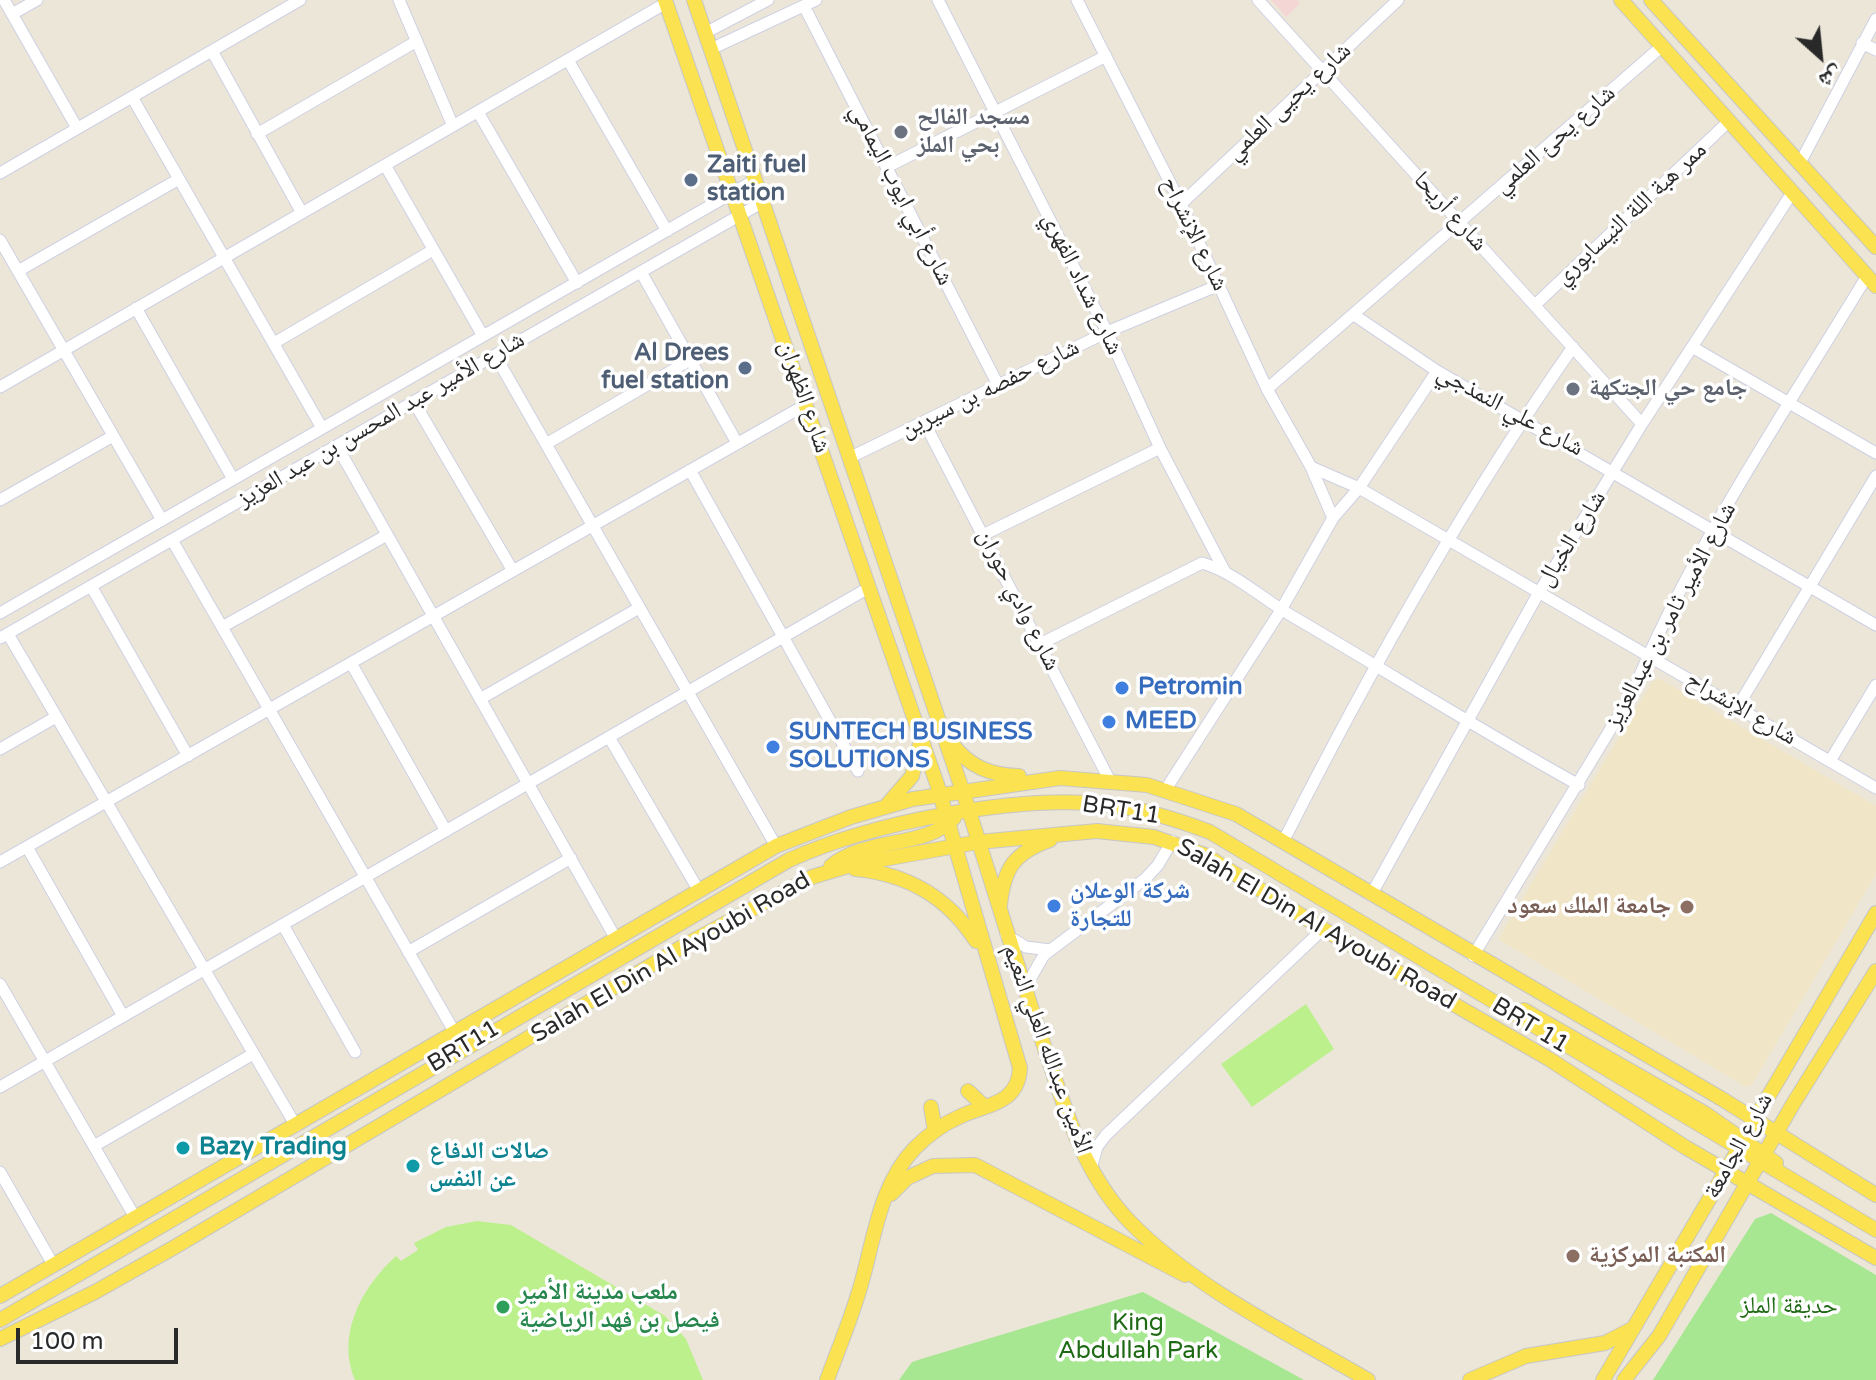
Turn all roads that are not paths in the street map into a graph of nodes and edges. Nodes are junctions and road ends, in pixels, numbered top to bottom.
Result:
1 (4, 0) edge
2 (37, 0) edge
3 (300, 0) edge
4 (399, 0) edge
5 (694, 0) edge
6 (768, 0) edge
7 (816, 0) edge
8 (938, 0) edge
9 (1077, 0) edge
10 (1258, 0) edge
11 (1398, 0) edge
12 (1621, 0) edge
13 (1651, 0) edge
14 (666, 2) edge
15 (804, 6) junction
16 (12, 14) junction
17 (1876, 19) edge
18 (705, 33) junction
19 (417, 41) junction
20 (1862, 43) junction
21 (1661, 47) junction
22 (711, 49) junction
23 (1876, 50) edge
24 (212, 51) junction
25 (1106, 56) junction
26 (568, 60) junction
27 (1324, 69) junction
28 (132, 97) junction
29 (478, 112) junction
30 (997, 113) junction
31 (1727, 123) junction
32 (453, 126) junction
33 (77, 128) junction
34 (257, 134) junction
35 (1800, 163) junction
36 (385, 165) junction
37 (887, 167) junction
38 (0, 173) edge
39 (179, 179) junction
40 (755, 180) junction
41 (1792, 193) junction
42 (732, 194) junction
43 (763, 202) junction
44 (1181, 204) junction
45 (302, 213) junction
46 (739, 216) junction
47 (1459, 223) junction
48 (667, 231) junction
49 (0, 240) edge
50 (1876, 247) edge
51 (433, 250) junction
52 (224, 257) junction
53 (18, 271) junction
54 (641, 272) junction
55 (1872, 281) edge
56 (577, 283) junction
57 (1219, 285) junction
58 (1535, 305) junction
59 (136, 308) junction
60 (1354, 315) junction
61 (1107, 332) junction
62 (483, 336) junction
63 (274, 343) junction
64 (1573, 347) junction
65 (1692, 347) junction
66 (64, 350) junction
67 (495, 355) junction
68 (690, 360) junction
69 (1437, 371) junction
70 (998, 385) junction
71 (0, 387) edge
72 (1267, 389) junction
73 (414, 402) junction
74 (807, 404) junction
75 (1790, 404) junction
76 (1523, 418) junction
77 (924, 422) junction
78 (1642, 424) junction
79 (322, 428) junction
80 (113, 436) junction
81 (737, 443) junction
82 (546, 444) junction
83 (337, 446) junction
84 (1160, 448) junction
85 (1876, 453) edge
86 (851, 457) junction
87 (1311, 467) junction
88 (690, 470) junction
89 (1615, 471) junction
90 (1876, 476) edge
91 (233, 479) junction
92 (1359, 488) junction
93 (0, 500) edge
94 (1333, 518) junction
95 (162, 520) junction
96 (592, 525) junction
97 (1715, 531) junction
98 (985, 534) junction
99 (387, 535) junction
100 (172, 540) junction
101 (1448, 541) junction
102 (1224, 570) junction
103 (513, 571) junction
104 (1807, 585) junction
105 (91, 586) junction
106 (870, 587) junction
107 (1538, 594) junction
108 (639, 608) junction
109 (1281, 610) junction
110 (0, 613) edge
111 (433, 616) junction
112 (1876, 625) edge
113 (222, 627) junction
114 (4, 636) edge
115 (783, 638) junction
116 (1040, 644) junction
117 (1648, 656) junction
118 (351, 663) junction
119 (1376, 665) junction
120 (1876, 685) edge
121 (688, 692) junction
122 (480, 699) junction
123 (1737, 708) junction
124 (269, 709) junction
125 (56, 717) junction
126 (1464, 722) junction
127 (944, 734) junction
128 (921, 736) junction
129 (609, 737) junction
130 (0, 749) edge
131 (188, 756) junction
132 (1830, 761) junction
133 (858, 771) dead end
134 (1060, 778) junction
135 (1109, 779) junction
136 (528, 784) junction
137 (1579, 785) junction
138 (1876, 788) edge
139 (1166, 789) junction
140 (963, 792) junction
141 (940, 794) junction
142 (106, 802) junction
143 (885, 806) junction
144 (955, 817) junction
145 (446, 831) junction
146 (1070, 833) junction
147 (1172, 841) junction
148 (978, 842) junction
149 (1283, 842) junction
150 (776, 846) junction
151 (953, 846) junction
152 (27, 847) junction
153 (571, 858) junction
154 (0, 862) edge
155 (832, 870) junction
156 (365, 877) junction
157 (699, 891) junction
158 (1371, 895) junction
159 (1876, 913) edge
160 (999, 914) junction
161 (283, 925) junction
162 (1323, 929) junction
163 (1006, 935) junction
164 (1387, 935) joint
165 (616, 939) junction
166 (1050, 950) junction
167 (408, 952) junction
168 (986, 956) junction
169 (1473, 956) junction
170 (205, 969) junction
171 (1876, 971) edge
172 (0, 984) edge
173 (1025, 989) junction
174 (123, 1016) junction
175 (455, 1033) junction
176 (355, 1052) dead end
177 (253, 1054) junction
178 (45, 1061) junction
179 (0, 1087) edge
180 (968, 1091) dead end
181 (931, 1107) dead end
182 (985, 1107) junction
183 (1754, 1120) junction
184 (296, 1126) junction
185 (935, 1131) junction
186 (1073, 1131) junction
187 (1777, 1133) junction
188 (1106, 1135) junction
189 (1741, 1144) junction
190 (94, 1146) junction
191 (1762, 1159) junction
192 (1091, 1169) junction
193 (1727, 1171) junction
194 (0, 1172) edge
195 (1749, 1185) junction
196 (1876, 1194) edge
197 (881, 1210) junction
198 (136, 1219) junction
199 (1876, 1223) edge
200 (1876, 1230) edge
201 (1876, 1258) edge
202 (54, 1266) junction
203 (0, 1296) edge
204 (1228, 1297) junction
205 (0, 1320) edge
206 (1634, 1327) junction
207 (0, 1339) edge
208 (1651, 1347) junction
209 (827, 1380) edge
210 (1368, 1380) edge
211 (1470, 1380) edge
212 (1603, 1380) edge
213 (1624, 1380) edge
214 (1633, 1380) edge

1 - 16 street
2 - 16 street
3 - 24 street
4 - 19 street
5 - 18 main road, شارع الظهران
6 - 18 street
7 - 15 street
8 - 30 street, شارع شداد الفهري
9 - 25 street, شارع الإنشراح
10 - 27 street, شارع أريحا
11 - 27 street, شارع يحيى العلمي
12 - 21 main road
13 - 35 main road
14 - 26 street
14 - 42 main road, شارع الظهران
15 - 22 street
15 - 37 street, شارع أبي ايوب اليمامي
16 - 33 street
17 - 20 street
18 - 22 main road, شارع الظهران
19 - 32 street
19 - 34 street
20 - 23 street
20 - 35 street
21 - 31 main road
21 - 47 street, شارع يحئ العلمي
22 - 40 main road, شارع الظهران
24 - 28 street
24 - 34 street
25 - 30 street
25 - 44 street, شارع الإنشراح
26 - 29 street
26 - 48 street
27 - 44 street, شارع يحيى العلمي
27 - 47 street, شارع أريحا
28 - 33 street
28 - 39 street
29 - 32 street
29 - 56 street
30 - 37 street
30 - 61 street, شارع شداد الفهري
31 - 41 main road
31 - 58 street, ممر هبة اللة النيسابوري
32 - 36 street
33 - 38 street
34 - 45 street
35 - 50 main road
36 - 45 street
36 - 51 street
37 - 70 street, شارع أبي ايوب اليمامي
39 - 52 street
39 - 53 street
40 - 42 street, شارع الأمير عبد المحسن بن عبد العزيز
40 - 43 main road, شارع الظهران
41 - 55 main road
41 - 65 street, شارع الخيال
42 - 46 main road, شارع الظهران
42 - 48 street, شارع الأمير عبد المحسن بن عبد العزيز
43 - 46 street, شارع الأمير عبد المحسن بن عبد العزيز
43 - 86 main road, شارع الظهران
44 - 57 street, شارع الإنشراح
45 - 52 street
46 - 54 street, شارع الأمير عبد المحسن بن عبد العزيز
46 - 74 main road, شارع الظهران
47 - 58 street, شارع أريحا
47 - 60 street, شارع يحئ العلمي
48 - 56 street, شارع الأمير عبد المحسن بن عبد العزيز
49 - 53 street
51 - 62 street
51 - 63 street
52 - 59 street
52 - 63 street
53 - 66 street
54 - 67 street, شارع الأمير عبد المحسن بن عبد العزيز
54 - 68 street
55 - 75 street, شارع الأمير ثامر بن عبدالعزيز
56 - 62 street, شارع الأمير عبد المحسن بن عبد العزيز
57 - 61 street, شارع حفصه بن سيرين
57 - 72 street, شارع الإنشراح
58 - 64 street, شارع أريحا
59 - 66 street
59 - 91 street
60 - 69 street, شارع علي النمذجي
60 - 72 street, شارع يحئ العلمي
61 - 70 street, شارع حفصه بن سيرين
61 - 84 street, شارع شداد الفهري
62 - 79 street, شارع الأمير عبد المحسن بن عبد العزيز
63 - 79 street
64 - 76 street
64 - 78 street, شارع أريحا
65 - 75 street
65 - 78 street, شارع الخيال
66 - 71 street
66 - 80 street
67 - 73 street, شارع الأمير عبد المحسن بن عبد العزيز
67 - 82 street
68 - 81 street
68 - 82 street
69 - 76 street, شارع علي النمذجي
69 - 92 street
70 - 77 street, شارع حفصه بن سيرين
72 - 87 street, شارع الإنشراح
73 - 83 street, شارع الأمير عبد المحسن بن عبد العزيز
73 - 103 street
74 - 81 street
74 - 106 main road, شارع الظهران
75 - 85 street
75 - 97 street, شارع الأمير ثامر بن عبدالعزيز
76 - 89 street, شارع علي النمذجي
76 - 101 street
77 - 86 street, شارع حفصه بن سيرين
77 - 98 street, شارع وادي حوران
78 - 89 street, شارع الخيال
79 - 91 street, شارع الأمير عبد المحسن بن عبد العزيز
80 - 93 street
80 - 95 street
81 - 88 street
82 - 96 street
83 - 99 street
83 - 100 street, شارع الأمير عبد المحسن بن عبد العزيز
84 - 98 street
84 - 102 street, شارع شداد الفهري
86 - 127 main road, شارع الظهران
87 - 92 street, شارع الإنشراح
87 - 94 street, شارع الإنشراح
88 - 96 street
88 - 115 street
89 - 97 street, شارع علي النمذجي
89 - 107 street, شارع الخيال
90 - 104 street
91 - 95 street, شارع الأمير عبد المحسن بن عبد العزيز
92 - 94 street
92 - 101 street, شارع الإنشراح
94 - 109 street
95 - 110 street, شارع الأمير عبد المحسن بن عبد العزيز
96 - 103 street
96 - 108 street
97 - 104 street, شارع علي النمذجي
97 - 117 street, شارع الأمير ثامر بن عبدالعزيز
98 - 116 street, شارع وادي حوران
99 - 111 street
99 - 113 street
100 - 105 street, شارع الأمير عبد المحسن بن عبد العزيز
100 - 113 street
101 - 107 street, شارع الإنشراح
101 - 119 street
102 - 109 street, شارع شداد الفهري
102 - 116 street, شارع شداد الفهري
103 - 111 street
104 - 112 street, شارع علي النمذجي
104 - 123 street
105 - 114 street, شارع الأمير عبد المحسن بن عبد العزيز
105 - 131 street
106 - 115 street
106 - 128 main road, شارع الظهران
107 - 117 street, شارع الإنشراح
107 - 126 street, شارع الخيال
108 - 121 street
108 - 122 street
109 - 119 street, شارع شداد الفهري
109 - 139 street
111 - 118 street
111 - 122 street
113 - 124 street
114 - 125 street
115 - 121 street
115 - 133 street
116 - 135 street, شارع وادي حوران
117 - 123 street, شارع الإنشراح
117 - 137 street, شارع الأمير ثامر بن عبدالعزيز
118 - 124 street
118 - 145 street
119 - 126 street, شارع شداد الفهري
119 - 149 street
120 - 132 street
121 - 129 street
121 - 150 street
122 - 136 street
123 - 132 street, شارع الإنشراح
124 - 131 street
124 - 156 street
125 - 130 street
125 - 142 street
126 - 137 street, شارع شداد الفهري
126 - 158 street, شارع الخيال
127 - 134 main road
127 - 140 main road, شارع الظهران
128 - 141 main road, شارع الظهران
128 - 143 main road
129 - 136 street
129 - 157 street
131 - 142 street
132 - 138 street, شارع الإنشراح
134 - 135 main road, Salah El Din Al Ayoubi Road
134 - 140 main road, Salah El Din Al Ayoubi Road
135 - 139 main road, Salah El Din Al Ayoubi Road
136 - 145 street
136 - 153 street
137 - 169 street, شارع الأمير ثامر بن عبدالعزيز
139 - 149 main road, Salah El Din Al Ayoubi Road
140 - 141 main road, Salah El Din Al Ayoubi Road
140 - 144 main road, شارع الظهران
141 - 143 main road, Salah El Din Al Ayoubi Road
141 - 144 main road, شارع الظهران
142 - 152 street
142 - 170 street
143 - 150 main road, Salah El Din Al Ayoubi Road
144 - 148 main road, الأمين عبدالله العلي النعيم
144 - 151 main road
144 - 155 main road
144 - 164 main road, BRT11
144 - 205 main road, BRT11
145 - 156 street
146 - 147 main road, Salah El Din Al Ayoubi Road
146 - 148 main road, Salah El Din Al Ayoubi Road
146 - 160 main road
147 - 162 main road, Salah El Din Al Ayoubi Road
147 - 166 street
148 - 151 main road, Salah El Din Al Ayoubi Road
148 - 160 main road, الأمين عبدالله العلي النعيم
149 - 158 main road, Salah El Din Al Ayoubi Road
150 - 157 main road, Salah El Din Al Ayoubi Road
151 - 155 main road, Salah El Din Al Ayoubi Road
151 - 168 main road
152 - 154 street
152 - 174 street
153 - 165 street
153 - 167 street
155 - 168 main road
155 - 207 main road, Salah El Din Al Ayoubi Road
156 - 161 street
156 - 167 street
157 - 165 main road, Salah El Din Al Ayoubi Road
158 - 169 main road, Salah El Din Al Ayoubi Road
159 - 183 main road, شارع الجامعة
160 - 163 main road, الأمين عبدالله العلي النعيم
161 - 170 street
161 - 176 street
162 - 188 street
162 - 193 main road, Salah El Din Al Ayoubi Road
163 - 166 street
163 - 173 main road, الأمين عبدالله العلي النعيم
164 - 189 main road, BRT 11
165 - 175 main road, Salah El Din Al Ayoubi Road
166 - 173 street
167 - 175 street
168 - 182 main road
169 - 183 main road, Salah El Din Al Ayoubi Road
170 - 174 street
170 - 177 street
171 - 187 main road, شارع الجامعة
172 - 178 street
173 - 186 main road, الأمين عبدالله العلي النعيم
174 - 178 street
175 - 184 main road, Salah El Din Al Ayoubi Road
177 - 184 street
177 - 190 street
178 - 179 street
178 - 190 street
180 - 182 main road
181 - 185 main road
182 - 185 main road
183 - 187 main road, Salah El Din Al Ayoubi Road
183 - 189 main road, شارع الجامعة
184 - 198 main road, Salah El Din Al Ayoubi Road
185 - 197 main road
186 - 188 street
186 - 192 main road, الأمين عبدالله العلي النعيم
187 - 191 main road, شارع الجامعة
187 - 196 main road, Salah El Din Al Ayoubi Road
188 - 192 street
189 - 191 main road, BRT 11
189 - 193 main road, شارع الجامعة
190 - 198 street
191 - 195 main road, شارع الجامعة
191 - 199 main road, BRT 11
191 - 200 main road, BRT 11
192 - 204 main road, الأمين عبدالله العلي النعيم
193 - 195 main road, Salah El Din Al Ayoubi Road
193 - 206 main road, شارع الجامعة
194 - 202 street
195 - 201 main road, Salah El Din Al Ayoubi Road
195 - 208 main road, شارع الجامعة
197 - 204 main road
197 - 209 main road
198 - 202 main road, Salah El Din Al Ayoubi Road
202 - 203 main road, Salah El Din Al Ayoubi Road
204 - 210 main road, الأمين عبدالله العلي النعيم
206 - 211 main road
206 - 212 main road, شارع الجامعة
208 - 213 main road, شارع الجامعة
208 - 214 main road

